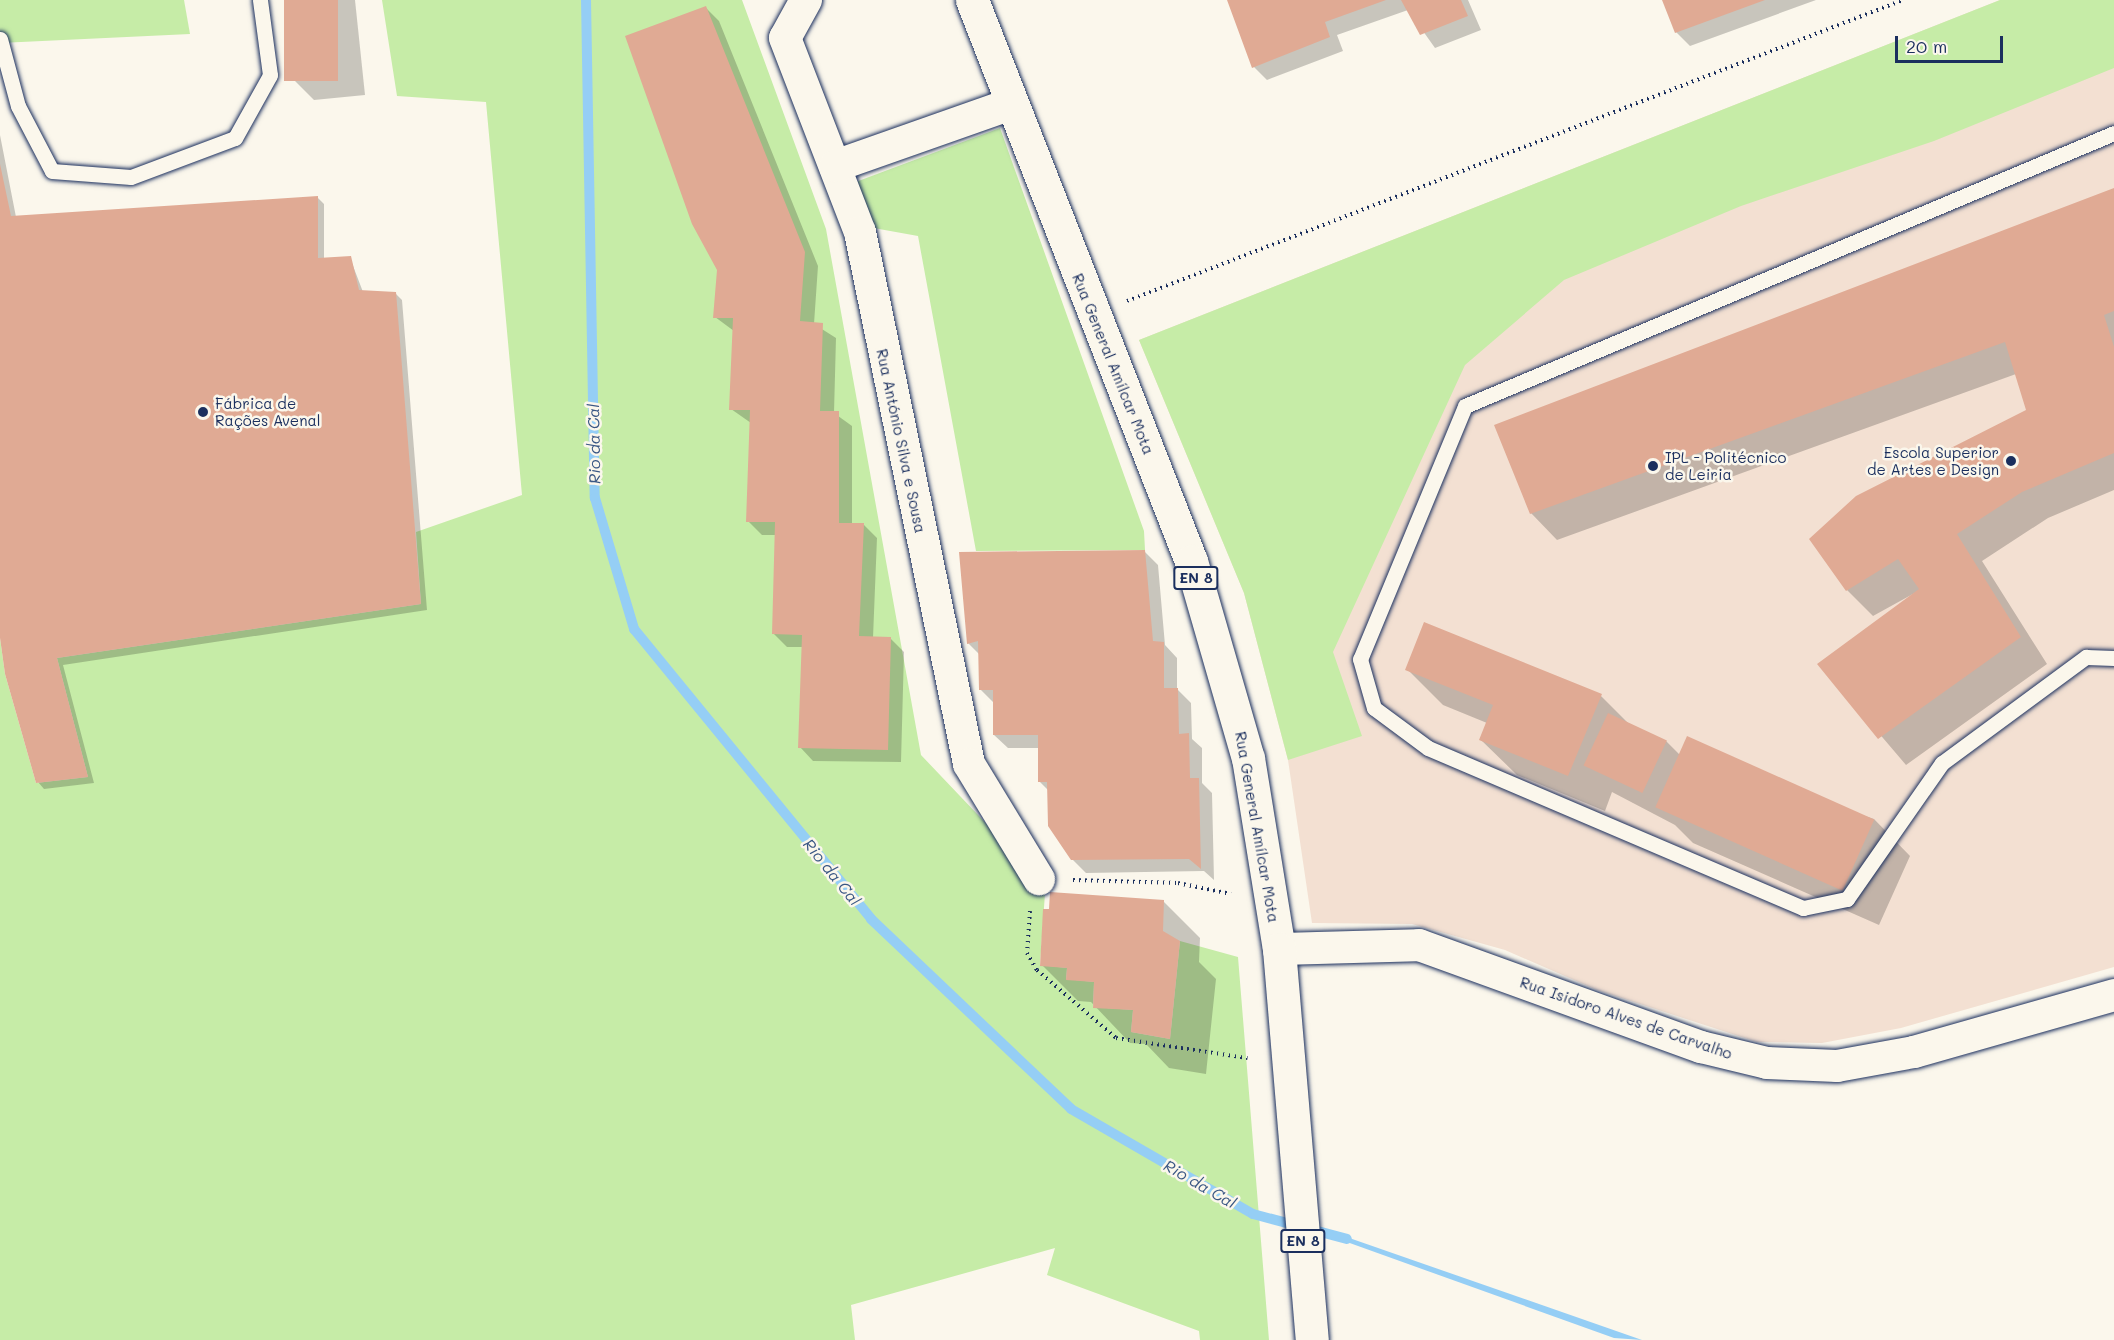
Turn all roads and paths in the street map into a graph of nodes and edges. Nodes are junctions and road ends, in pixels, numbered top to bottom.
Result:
1 (260, 0) edge
2 (806, 0) edge
3 (972, 0) edge
4 (1903, 0) edge
5 (0, 39) edge
6 (1011, 104) junction
7 (2114, 133) edge
8 (835, 166) junction
9 (1093, 316) junction
10 (2114, 658) edge
11 (1039, 879) junction
12 (1231, 894) dead end
13 (1279, 949) junction
14 (2114, 995) edge
15 (1247, 1058) dead end
16 (1312, 1340) edge

1 - 5 lane
2 - 8 street, Rua António Silva e Sousa
3 - 6 main road, Rua General Amílcar Mota / EN 8
4 - 9 path
6 - 8 street
6 - 9 main road, Rua General Amílcar Mota / EN 8
7 - 10 lane
8 - 11 street, Rua António Silva e Sousa
9 - 13 main road, Rua General Amílcar Mota / EN 8
11 - 12 path
11 - 15 path
13 - 14 street, Rua Isidoro Alves de Carvalho
13 - 16 main road, Rua General Amílcar Mota / EN 8

